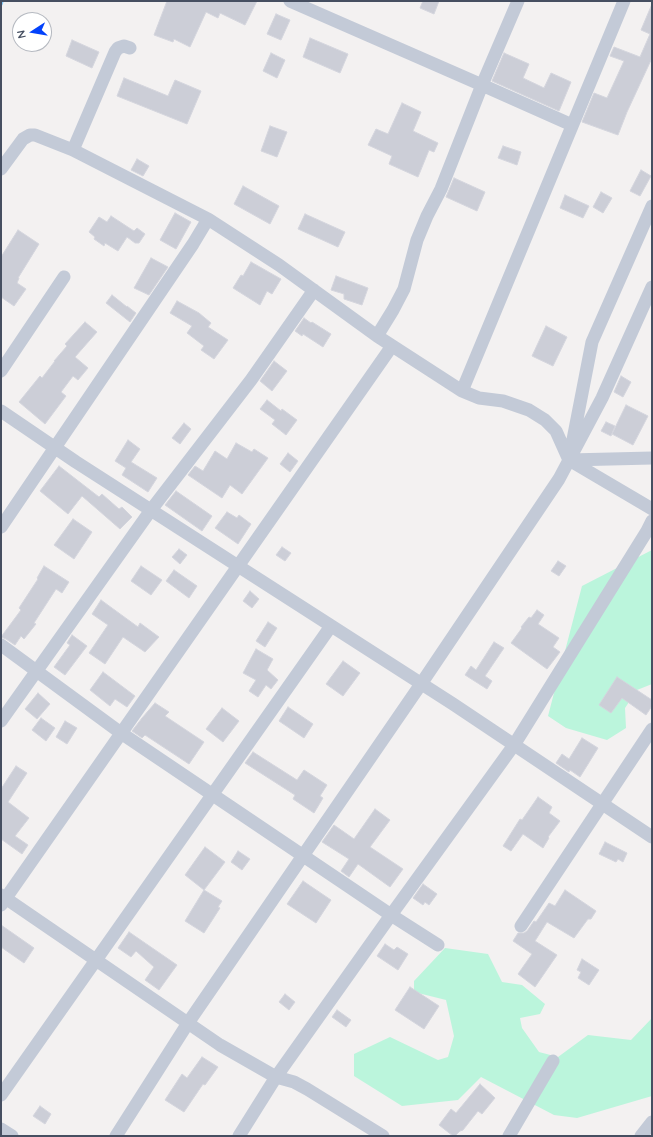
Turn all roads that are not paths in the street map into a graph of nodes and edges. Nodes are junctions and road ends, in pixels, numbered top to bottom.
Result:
1 (290, 1) edge
2 (518, 1) edge
3 (624, 1) edge
4 (130, 48) dead end
5 (482, 85) junction
6 (572, 126) junction
7 (73, 150) junction
8 (1, 169) edge
9 (652, 206) edge
10 (208, 219) junction
11 (64, 277) dead end
12 (652, 287) edge
13 (314, 290) junction
14 (377, 336) junction
15 (392, 346) junction
16 (1, 371) edge
17 (462, 391) junction
18 (1, 411) edge
19 (55, 448) junction
20 (652, 458) edge
21 (569, 460) junction
22 (652, 509) edge
23 (151, 510) junction
24 (652, 521) edge
25 (1, 527) edge
26 (238, 566) junction
27 (331, 626) junction
28 (1, 645) edge
29 (37, 671) junction
30 (421, 684) junction
31 (1, 722) edge
32 (652, 729) edge
33 (121, 733) junction
34 (514, 745) junction
35 (213, 795) junction
36 (602, 804) junction
37 (652, 838) edge
38 (304, 856) junction
39 (3, 900) edge
40 (391, 915) junction
41 (521, 926) dead end
42 (438, 945) dead end
43 (97, 960) junction
44 (188, 1023) junction
45 (553, 1061) dead end
46 (276, 1077) junction
47 (1, 1095) edge
48 (652, 1122) edge
49 (1, 1129) edge
50 (368, 1132) edge
51 (12, 1136) edge
52 (116, 1136) edge
53 (240, 1136) edge
54 (383, 1136) edge
55 (509, 1136) edge
56 (641, 1136) edge

1 - 5 street
2 - 5 street
3 - 6 street
4 - 7 street
5 - 6 street
5 - 14 street
6 - 17 street
7 - 8 street
7 - 10 street
9 - 21 street
10 - 13 street
10 - 19 street
11 - 16 street
12 - 21 street
13 - 14 street
13 - 23 street
14 - 15 street
15 - 17 street
15 - 26 street
17 - 21 street
18 - 19 street
19 - 23 street
19 - 25 street
20 - 21 street
21 - 22 street
21 - 30 street
23 - 26 street
23 - 29 street
24 - 34 street
26 - 27 street
26 - 33 street
27 - 30 street
27 - 35 street
28 - 29 street
29 - 31 street
29 - 33 street
30 - 34 street
30 - 38 street
32 - 36 street
33 - 35 street
33 - 39 street
34 - 36 street
34 - 40 street
35 - 38 street
35 - 43 street
36 - 37 street
36 - 41 street
38 - 40 street
38 - 44 street
39 - 43 street
40 - 42 street
40 - 46 street
43 - 44 street
43 - 47 street
44 - 46 street
44 - 52 street
45 - 55 street
46 - 50 street
46 - 53 street
48 - 56 street
49 - 51 street
50 - 54 street

